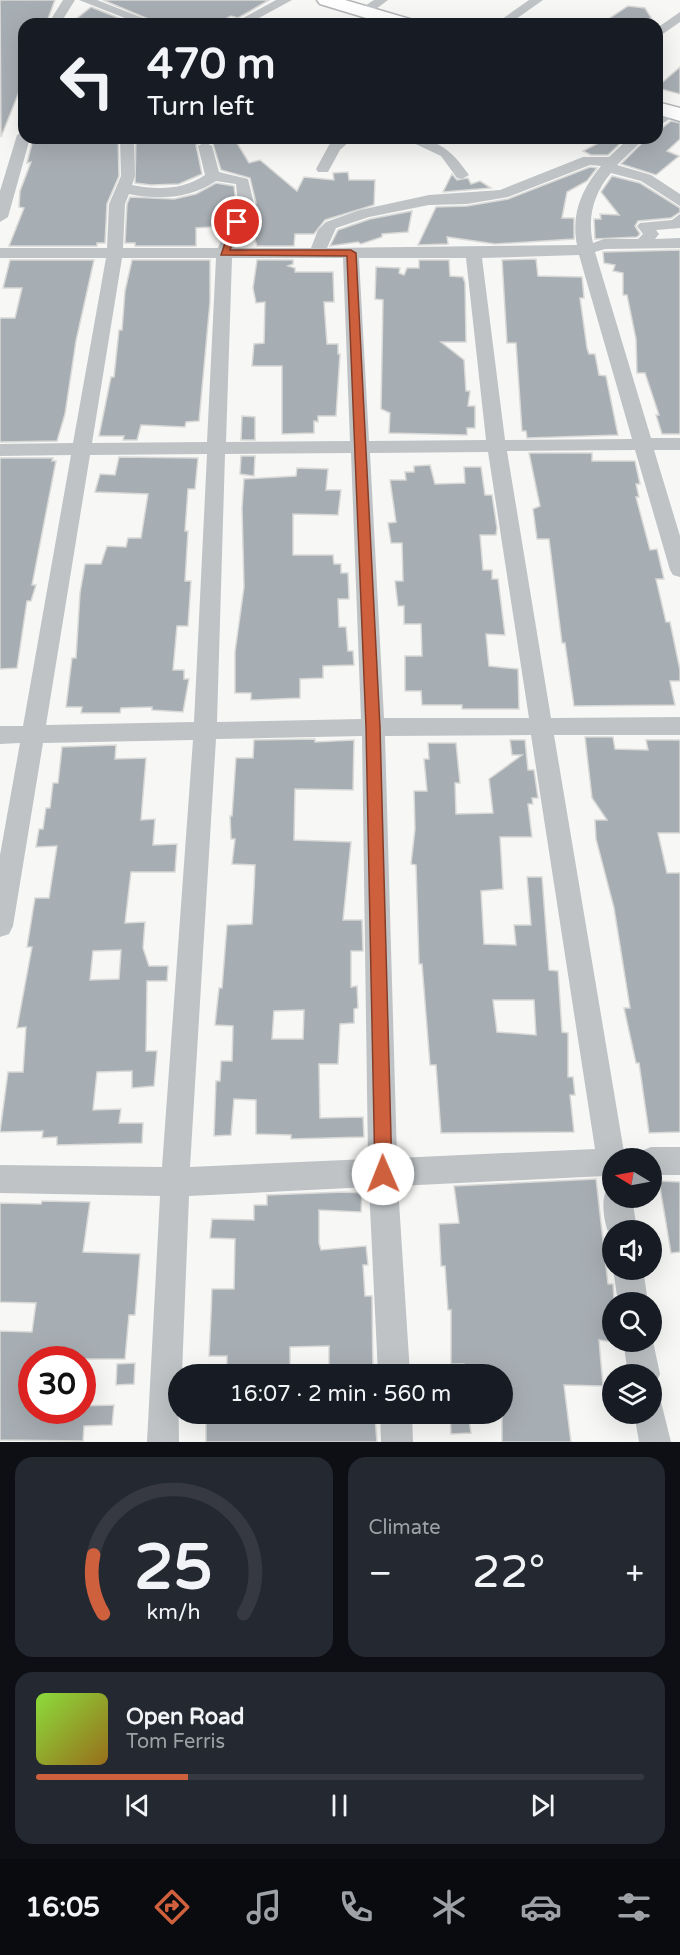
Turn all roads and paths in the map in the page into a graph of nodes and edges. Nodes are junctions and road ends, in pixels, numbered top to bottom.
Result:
1 (69, 0) edge
2 (85, 0) edge
3 (286, 0) edge
4 (382, 0) edge
5 (537, 0) edge
6 (319, 2) edge
7 (364, 12) junction
8 (680, 16) edge
9 (58, 18) edge
10 (135, 18) edge
11 (250, 18) edge
12 (363, 18) edge
13 (385, 18) edge
14 (510, 18) edge
15 (663, 30) edge
16 (663, 35) edge
17 (680, 39) edge
18 (21, 144) edge
19 (127, 144) edge
20 (339, 144) edge
21 (424, 144) edge
22 (631, 144) edge
23 (205, 146) dead end
24 (609, 164) junction
25 (323, 169) dead end
26 (462, 175) dead end
27 (213, 176) junction
28 (123, 188) junction
29 (680, 201) edge
30 (0, 217) edge
31 (680, 219) edge
32 (642, 243) junction
33 (680, 243) edge
34 (586, 250) junction
35 (318, 252) junction
36 (0, 253) edge
37 (224, 253) junction
38 (351, 253) junction
39 (472, 253) junction
40 (115, 254) junction
41 (496, 444) junction
42 (642, 444) junction
43 (680, 444) edge
44 (359, 445) junction
45 (218, 448) junction
46 (82, 449) junction
47 (0, 450) edge
48 (680, 570) edge
49 (680, 726) edge
50 (373, 727) junction
51 (544, 728) junction
52 (205, 731) junction
53 (0, 735) edge
54 (34, 735) junction
55 (0, 926) edge
56 (610, 1148) edge
57 (662, 1161) edge
58 (680, 1161) edge
59 (602, 1163) edge
60 (383, 1174) junction
61 (0, 1179) edge
62 (175, 1182) junction
63 (393, 1364) edge
64 (396, 1424) edge
65 (652, 1424) edge
66 (163, 1442) edge
67 (397, 1442) edge
68 (655, 1442) edge

1 - 9 street
2 - 10 street
3 - 11 street
4 - 7 street
5 - 14 street
6 - 7 highway
6 - 12 highway
7 - 13 highway
8 - 15 street
16 - 17 street
18 - 30 street
19 - 28 street
20 - 25 street
21 - 26 street
22 - 24 street
23 - 27 street
24 - 29 street
24 - 34 street
24 - 35 street
27 - 28 street
27 - 37 street
28 - 40 street
31 - 32 street
32 - 33 street
32 - 34 street
34 - 39 street
34 - 42 street
35 - 37 street
35 - 38 street
36 - 40 street
37 - 40 street
37 - 45 street
38 - 39 street
38 - 44 street
39 - 41 street
40 - 46 street
41 - 42 street
41 - 44 street
41 - 51 street
42 - 43 street
42 - 48 street
44 - 45 street
44 - 50 street
45 - 46 street
45 - 52 street
46 - 47 street
46 - 54 street
49 - 51 street
50 - 51 street
50 - 52 street
50 - 60 street
51 - 56 street
52 - 54 street
52 - 62 street
53 - 54 street
54 - 55 street
57 - 58 street
59 - 60 street
60 - 62 street
60 - 63 street
61 - 62 street
62 - 66 street
64 - 67 street
65 - 68 street

